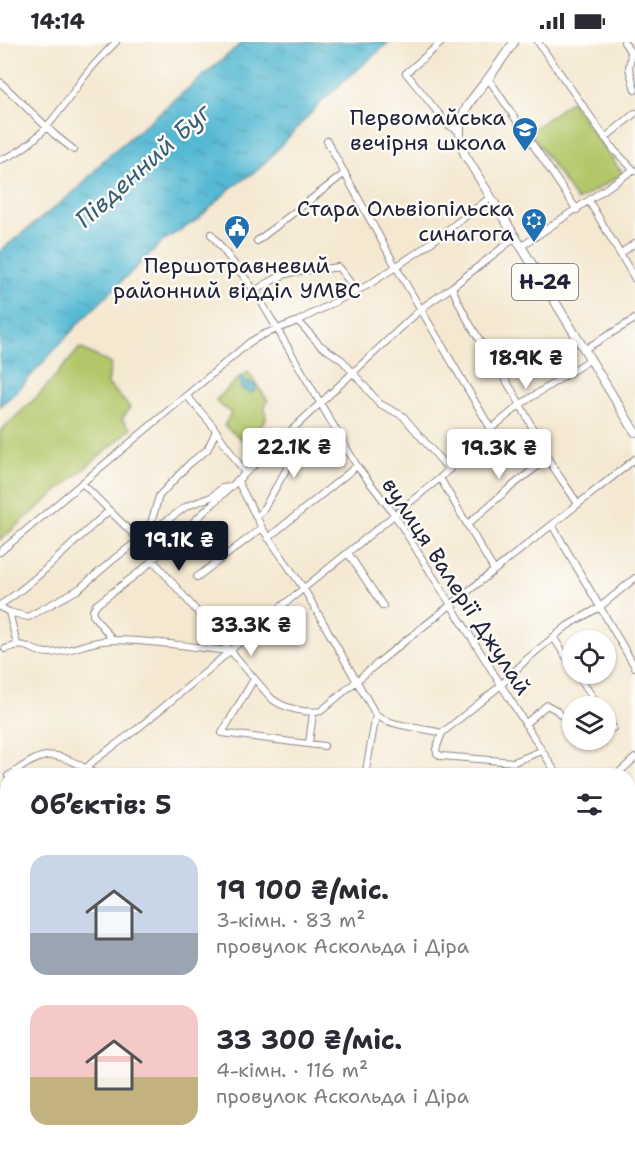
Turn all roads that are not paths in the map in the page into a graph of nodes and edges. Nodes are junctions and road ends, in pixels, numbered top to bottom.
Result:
1 (116, 42) edge
2 (442, 42) edge
3 (514, 42) edge
4 (538, 42) edge
5 (624, 42) edge
6 (488, 78) junction
7 (0, 82) edge
8 (635, 90) edge
9 (635, 113) edge
10 (46, 126) junction
11 (459, 131) junction
12 (605, 138) junction
13 (327, 141) dead end
14 (74, 150) dead end
15 (0, 160) edge
16 (634, 171) edge
17 (345, 173) junction
18 (491, 196) junction
19 (589, 201) junction
20 (577, 210) junction
21 (211, 234) dead end
22 (516, 237) junction
23 (257, 241) dead end
24 (635, 243) edge
25 (522, 246) junction
26 (620, 254) junction
27 (396, 267) junction
28 (635, 279) edge
29 (452, 287) junction
30 (255, 291) junction
31 (357, 291) junction
32 (422, 308) junction
33 (635, 319) edge
34 (298, 321) junction
35 (277, 330) junction
36 (585, 349) junction
37 (591, 359) junction
38 (354, 372) junction
39 (187, 396) junction
40 (319, 404) junction
41 (521, 404) junction
42 (491, 429) junction
43 (216, 431) junction
44 (635, 432) edge
45 (285, 436) junction
46 (548, 458) junction
47 (635, 459) edge
48 (357, 466) junction
49 (449, 470) junction
50 (245, 473) junction
51 (440, 478) junction
52 (237, 480) junction
53 (81, 483) junction
54 (232, 487) junction
55 (578, 504) junction
56 (109, 511) junction
57 (394, 514) junction
58 (256, 517) junction
59 (468, 524) junction
60 (552, 525) junction
61 (262, 528) junction
62 (148, 533) junction
63 (268, 538) junction
64 (138, 539) junction
65 (0, 552) edge
66 (348, 553) junction
67 (153, 560) junction
68 (494, 570) junction
69 (197, 577) dead end
70 (635, 578) edge
71 (304, 589) junction
72 (450, 605) junction
73 (0, 606) edge
74 (383, 606) dead end
75 (600, 607) junction
76 (9, 612) junction
77 (554, 637) junction
78 (114, 640) junction
79 (17, 644) junction
80 (5, 649) dead end
81 (562, 650) edge
82 (230, 651) junction
83 (635, 667) edge
84 (254, 679) junction
85 (357, 682) junction
86 (500, 686) junction
87 (313, 713) junction
88 (376, 715) junction
89 (562, 716) edge
90 (525, 724) junction
91 (442, 733) junction
92 (309, 743) junction
93 (324, 746) dead end
94 (541, 752) junction
95 (21, 768) edge
96 (85, 768) edge
97 (88, 768) edge
98 (366, 768) edge
99 (552, 768) edge

1 - 10 street
2 - 11 street
3 - 6 main road
4 - 12 street
5 - 8 street
6 - 11 main road
6 - 20 street
7 - 10 street
9 - 12 street
10 - 14 street
10 - 15 street
11 - 18 main road, Н-24
12 - 16 street
13 - 17 street
16 - 19 street
17 - 23 street
17 - 27 street
18 - 22 main road, Н-24
18 - 27 street
19 - 20 street
19 - 26 street
20 - 25 street
21 - 30 street, вулиця Валерії Джулай
22 - 25 main road, Н-24
22 - 29 street
24 - 26 street
25 - 36 main road, Н-24
26 - 28 street
27 - 31 street
27 - 32 street
29 - 32 street
29 - 41 street
30 - 31 street
30 - 35 street, вулиця Валерії Джулай
31 - 34 street
32 - 38 street
32 - 42 street
33 - 36 street
34 - 35 street
34 - 38 street
35 - 39 street
35 - 40 street, вулиця Валерії Джулай
36 - 37 main road, Н-24
37 - 41 street
37 - 44 main road, Н-24
38 - 40 street
38 - 49 street
39 - 43 street
39 - 53 street
40 - 45 street
40 - 48 street, вулиця Валерії Джулай
41 - 42 street
41 - 46 street
42 - 49 street
43 - 50 street
43 - 62 street
45 - 50 street
45 - 58 street
46 - 55 street
46 - 59 street
47 - 55 street
48 - 57 street, вулиця Валерії Джулай
48 - 63 street
49 - 51 street
50 - 52 street
51 - 57 street
51 - 59 street
52 - 54 street
52 - 58 street
53 - 56 street
53 - 65 street
54 - 62 street
54 - 67 street
55 - 60 street
56 - 64 street
56 - 73 street
57 - 66 street
57 - 72 street, вулиця Валерії Джулай
58 - 61 street
59 - 68 street
60 - 68 street
60 - 75 street
61 - 63 street
61 - 69 street
62 - 64 street
63 - 71 street
64 - 67 street
64 - 76 street
66 - 71 street
66 - 74 street
67 - 78 street
67 - 82 street
68 - 72 street
70 - 75 street
71 - 82 street
71 - 85 street
72 - 85 street
72 - 86 street, вулиця Валерії Джулай
73 - 76 street
75 - 77 street
75 - 83 street
76 - 79 street
77 - 81 street
77 - 86 street
78 - 79 street
78 - 82 street
79 - 80 street
82 - 84 street
82 - 97 street
84 - 87 street
84 - 92 street
85 - 87 street
85 - 88 street
86 - 90 street, вулиця Валерії Джулай
86 - 91 street
87 - 92 street
88 - 91 street
88 - 98 street
89 - 90 street
90 - 94 street, вулиця Валерії Джулай
91 - 94 street
92 - 93 street
94 - 99 street, вулиця Валерії Джулай
95 - 96 street

